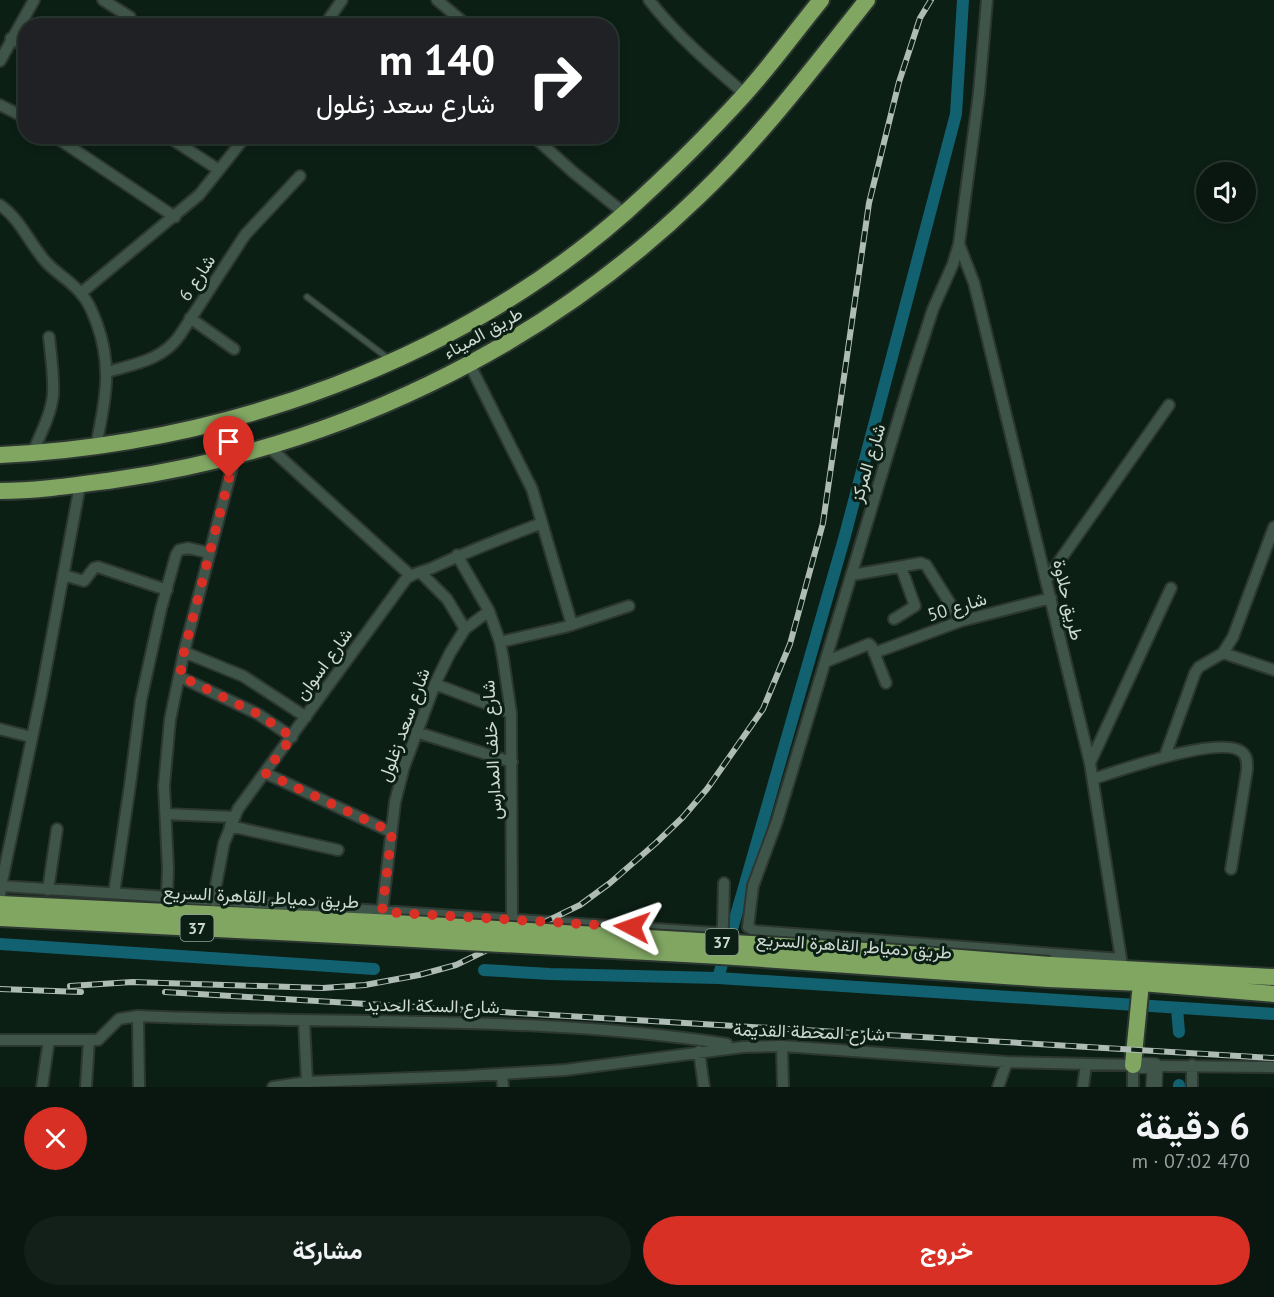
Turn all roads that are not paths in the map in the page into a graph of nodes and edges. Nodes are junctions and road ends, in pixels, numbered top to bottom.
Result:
1 (34, 0) edge
2 (103, 0) edge
3 (342, 0) edge
4 (437, 0) edge
5 (649, 0) edge
6 (821, 0) edge
7 (867, 0) edge
8 (987, 0) edge
9 (130, 17) dead end
10 (23, 18) edge
11 (330, 18) edge
12 (458, 18) edge
13 (18, 26) edge
14 (11, 38) junction
15 (18, 42) edge
16 (0, 61) edge
17 (745, 94) junction
18 (0, 105) edge
19 (18, 114) edge
20 (66, 144) edge
21 (179, 144) edge
22 (240, 144) edge
23 (542, 144) edge
24 (219, 170) junction
25 (300, 176) dead end
26 (0, 205) edge
27 (624, 213) junction
28 (175, 217) junction
29 (959, 244) junction
30 (81, 293) junction
31 (307, 297) dead end
32 (190, 318) junction
33 (49, 337) dead end
34 (234, 349) dead end
35 (391, 361) junction
36 (470, 364) junction
37 (107, 372) junction
38 (1169, 405) dead end
39 (96, 446) junction
40 (269, 447) junction
41 (32, 454) junction
42 (0, 455) edge
43 (235, 456) junction
44 (80, 485) junction
45 (0, 491) edge
46 (542, 523) junction
47 (1274, 527) edge
48 (210, 553) junction
49 (457, 555) junction
50 (901, 567) junction
51 (415, 574) junction
52 (63, 575) junction
53 (852, 575) junction
54 (1046, 580) junction
55 (1171, 588) dead end
56 (167, 590) junction
57 (1051, 598) junction
58 (629, 606) dead end
59 (489, 611) junction
60 (894, 619) dead end
61 (961, 621) junction
62 (572, 625) junction
63 (465, 629) junction
64 (500, 642) junction
65 (184, 652) junction
66 (874, 653) junction
67 (1223, 653) junction
68 (825, 662) junction
69 (1274, 670) edge
70 (180, 676) junction
71 (886, 683) dead end
72 (435, 684) junction
73 (511, 713) junction
74 (306, 717) junction
75 (0, 729) edge
76 (417, 732) junction
77 (31, 737) junction
78 (292, 737) junction
79 (1166, 756) junction
80 (512, 762) junction
81 (1090, 763) junction
82 (265, 773) junction
83 (1093, 779) junction
84 (166, 814) junction
85 (232, 822) junction
86 (57, 829) dead end
87 (392, 832) junction
88 (338, 850) dead end
89 (1231, 869) dead end
90 (724, 883) dead end
91 (0, 886) edge
92 (48, 890) junction
93 (114, 893) junction
94 (0, 897) edge
95 (166, 897) junction
96 (213, 901) junction
97 (0, 904) edge
98 (0, 918) edge
99 (512, 919) junction
100 (391, 924) junction
101 (1122, 964) junction
102 (1049, 972) junction
103 (1274, 977) edge
104 (1140, 991) junction
105 (1274, 994) edge
106 (138, 1016) junction
107 (304, 1021) junction
108 (0, 1040) edge
109 (49, 1040) junction
110 (89, 1040) junction
111 (782, 1046) junction
112 (742, 1047) junction
113 (699, 1051) junction
114 (1007, 1062) junction
115 (1086, 1064) junction
116 (1133, 1065) junction
117 (1155, 1065) junction
118 (1192, 1065) junction
119 (1274, 1067) edge
120 (502, 1074) junction
121 (467, 1082) edge
122 (406, 1083) edge
123 (311, 1084) edge
124 (364, 1084) edge
125 (42, 1087) edge
126 (86, 1087) edge
127 (139, 1087) edge
128 (273, 1087) edge
129 (503, 1087) edge
130 (704, 1087) edge
131 (783, 1087) edge
132 (998, 1087) edge
133 (1083, 1087) edge
134 (1133, 1087) edge
135 (1154, 1087) edge
136 (1192, 1087) edge

1 - 10 street
2 - 9 street
3 - 11 street
4 - 12 street
5 - 17 street
6 - 17 highway, طريق الميناء
7 - 36 highway, طريق الميناء
8 - 29 street, شارع المركز
13 - 14 street
14 - 15 street
14 - 16 street
17 - 27 highway, طريق الميناء
18 - 19 street
20 - 28 street
21 - 24 street
22 - 24 street
23 - 27 street
24 - 28 street
25 - 32 street, شارع 6
26 - 30 street
27 - 35 highway, طريق الميناء
28 - 30 street
29 - 53 street, شارع المركز
29 - 54 street, طريق حلاوة
30 - 37 street
31 - 35 lane
32 - 34 street
32 - 37 street, شارع 6
33 - 41 street
35 - 39 highway, طريق الميناء
36 - 40 highway, طريق الميناء
36 - 46 street
37 - 39 street
38 - 54 street
39 - 41 highway, طريق الميناء
40 - 43 highway, طريق الميناء
40 - 51 street
41 - 42 highway, طريق الميناء
43 - 44 highway, طريق الميناء
43 - 48 street
44 - 45 highway, طريق الميناء
44 - 52 street
46 - 49 street, شارع اسوان
46 - 62 street
47 - 67 street
48 - 56 street
48 - 65 street
49 - 51 street, شارع اسوان
49 - 59 street, شارع خلف المدارس
50 - 53 street
50 - 60 street
50 - 61 street
51 - 63 street
51 - 74 street, شارع اسوان
52 - 56 street
52 - 77 street
53 - 68 street, شارع المركز
54 - 57 street, طريق حلاوة
55 - 81 street
56 - 93 street
57 - 61 street, شارع 50
57 - 81 street, طريق حلاوة
58 - 62 street
59 - 63 street
59 - 64 street, شارع خلف المدارس
61 - 66 street, شارع 50
62 - 64 street
63 - 72 street, شارع سعد زغلول
64 - 73 street, شارع خلف المدارس
65 - 70 street
65 - 74 street
66 - 68 street
66 - 71 street
67 - 69 street
67 - 79 street
68 - 101 street, شارع المركز
70 - 78 street
70 - 84 street
72 - 73 street
72 - 76 street, شارع سعد زغلول
73 - 80 street, شارع خلف المدارس
74 - 78 street, شارع اسوان
75 - 77 street
76 - 80 street
76 - 87 street, شارع سعد زغلول
77 - 91 street
78 - 82 street, شارع اسوان
79 - 83 street
79 - 89 street
80 - 99 street, شارع خلف المدارس
81 - 83 street, طريق حلاوة
82 - 85 street, شارع اسوان
82 - 87 street
83 - 101 street, طريق حلاوة
84 - 85 street
84 - 95 street
85 - 88 street
85 - 96 street, شارع اسوان
86 - 92 street
87 - 100 street, شارع سعد زغلول
90 - 99 street
91 - 92 street
91 - 94 street
92 - 93 street
93 - 95 street
95 - 96 street
96 - 100 street
97 - 100 highway, طريق دمياط, القاهرة السريع / 37
98 - 100 highway, طريق دمياط, القاهرة السريع / 37
99 - 100 street
100 - 102 highway, طريق دمياط, القاهرة السريع / 37, bridge
101 - 102 highway, طريق دمياط, القاهرة السريع / 37
101 - 103 highway, طريق دمياط, القاهرة السريع / 37
102 - 104 highway, طريق دمياط, القاهرة السريع / 37
104 - 105 highway, طريق دمياط, القاهرة السريع / 37
104 - 116 highway
106 - 107 street, شارع السكة الحديد
106 - 110 street, شارع السكة الحديد
106 - 127 street
107 - 112 street, شارع السكة الحديد
107 - 123 street
108 - 109 street
109 - 110 street
109 - 125 street
110 - 126 street
111 - 112 street, شارع المحطة القديمة
111 - 114 street, شارع المحطة القديمة
111 - 131 street
112 - 113 street, شارع المحطة القديمة
113 - 120 street, شارع المحطة القديمة
113 - 130 street
114 - 115 street, شارع المحطة القديمة
114 - 132 street
115 - 116 street, شارع المحطة القديمة
115 - 133 street
116 - 117 main road, شارع المحطة القديمة
116 - 134 street
117 - 118 street, شارع المحطة القديمة
117 - 135 main road
118 - 119 street, شارع المحطة القديمة
118 - 136 street
120 - 121 street, شارع المحطة القديمة
120 - 129 street
121 - 122 street, شارع المحطة القديمة
122 - 124 street, شارع المحطة القديمة
123 - 124 street, شارع المحطة القديمة
123 - 128 street, شارع المحطة القديمة

